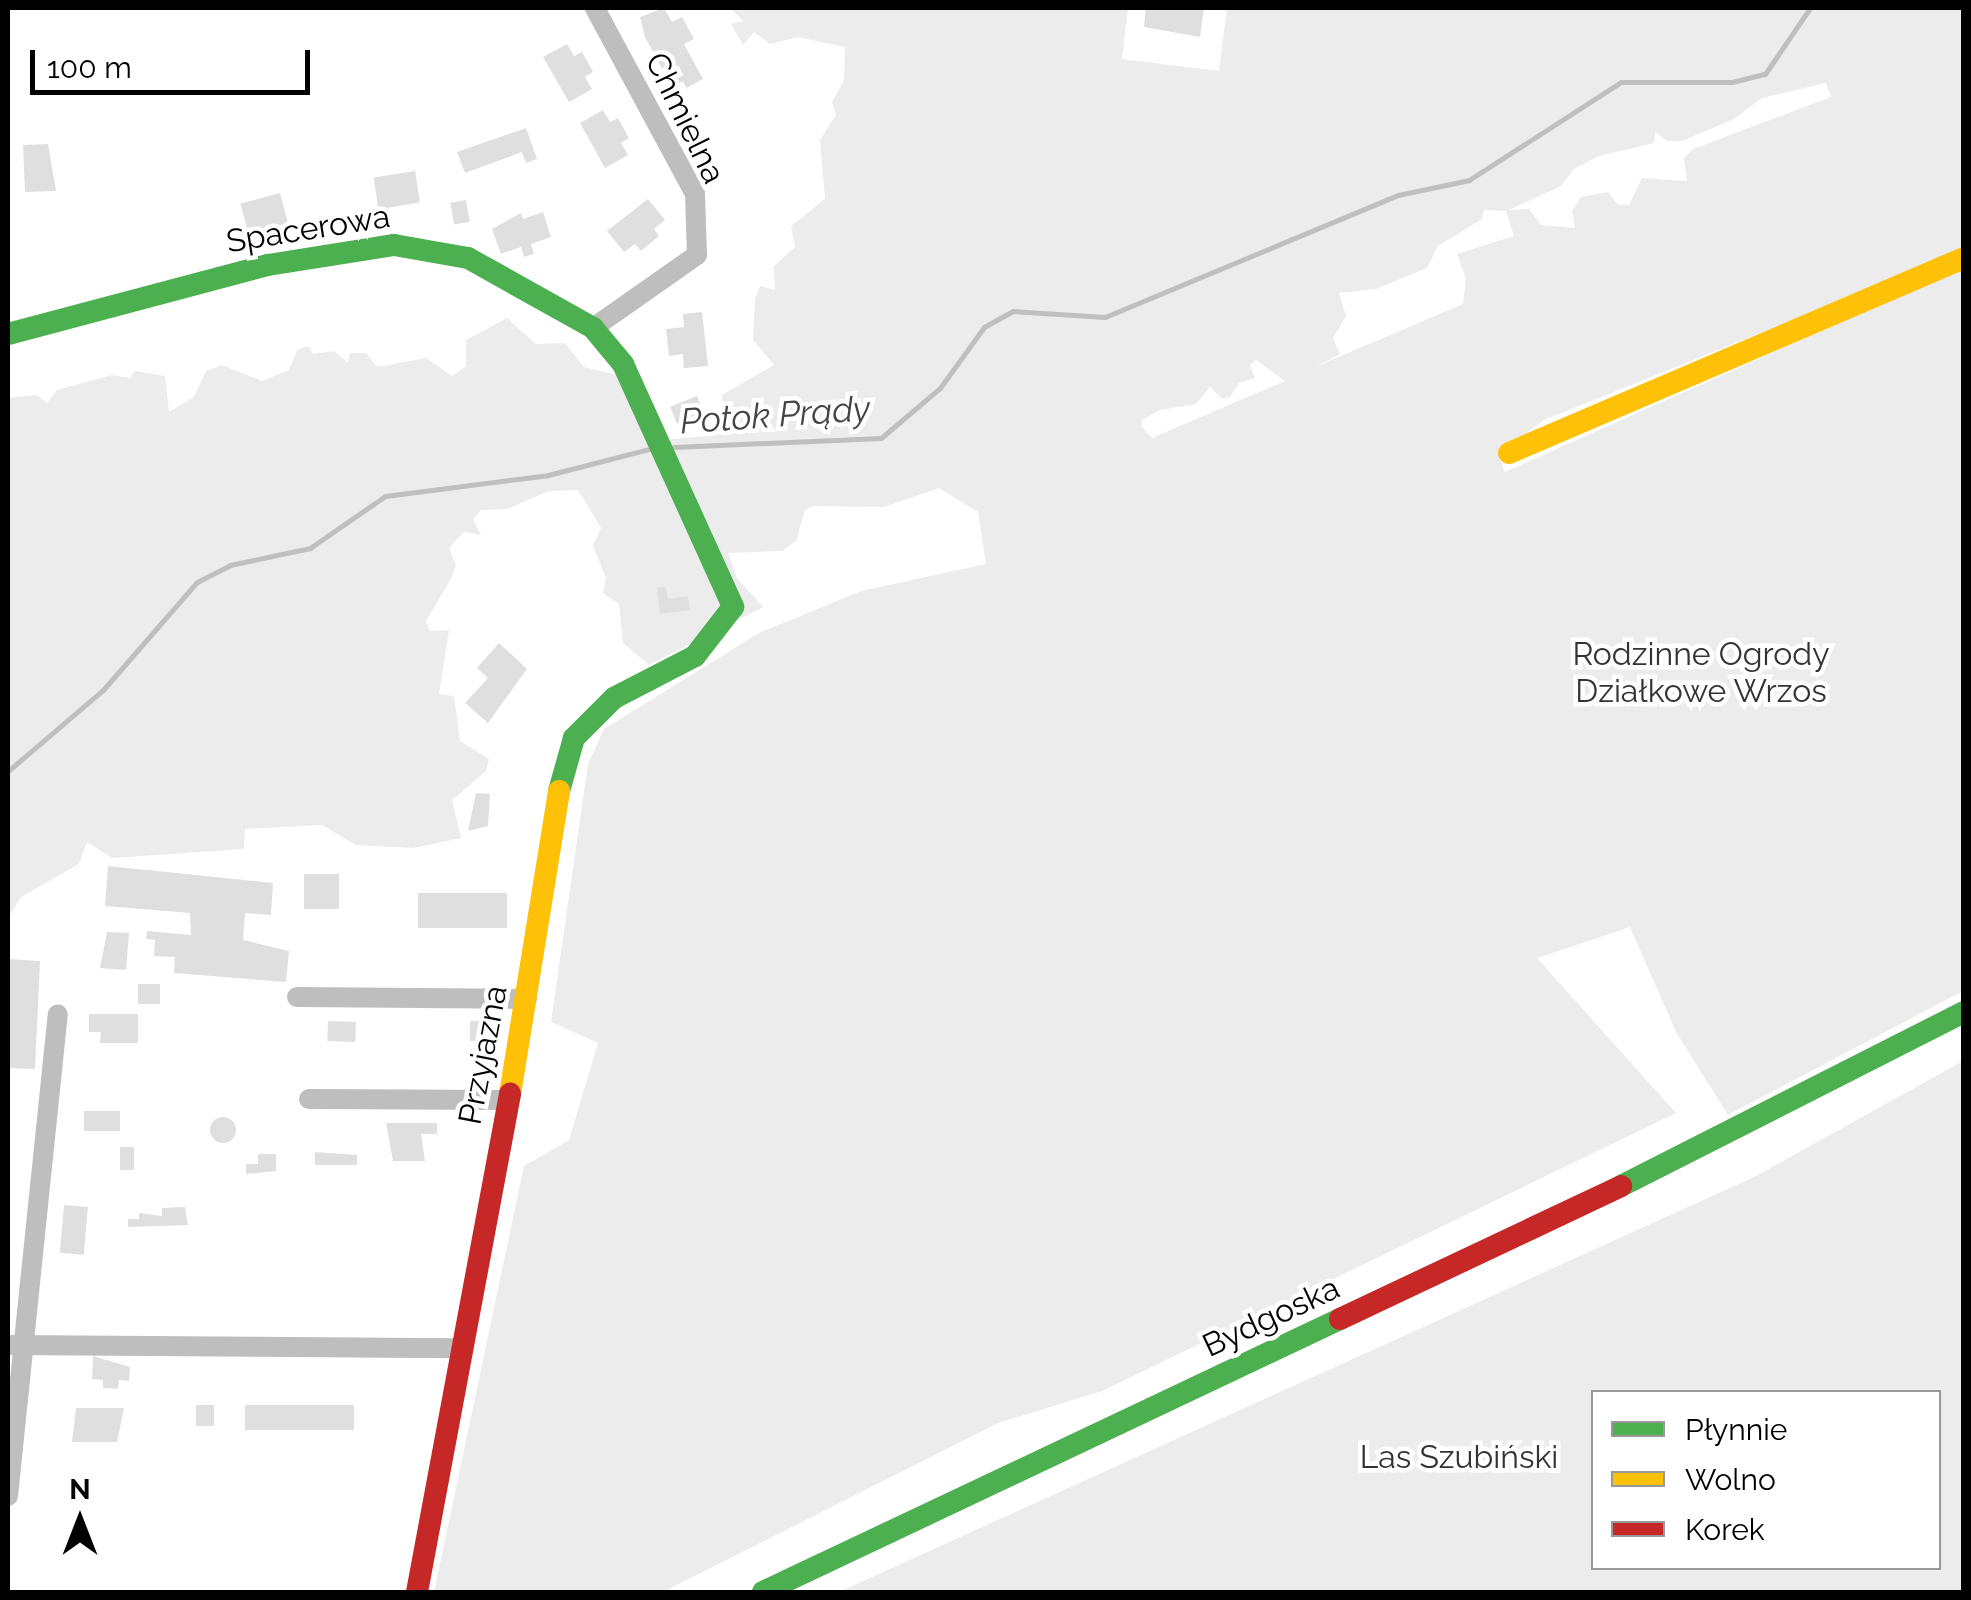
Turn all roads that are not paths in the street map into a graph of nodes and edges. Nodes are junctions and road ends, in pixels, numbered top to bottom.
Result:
1 (595, 8) edge
2 (1964, 258) edge
3 (593, 328) junction
4 (8, 334) edge
5 (1509, 453) dead end
6 (733, 607) joint
7 (297, 997) dead end
8 (528, 999) junction
9 (1964, 1012) edge
10 (58, 1015) dead end
11 (309, 1099) dead end
12 (508, 1100) junction
13 (16, 1346) edge
14 (459, 1348) junction
15 (8, 1496) edge
16 (417, 1592) edge
17 (763, 1592) edge

1 - 3 street, Chmielna
2 - 5 street
3 - 4 street, Spacerowa
3 - 6 street, Spacerowa
6 - 8 street, Przyjazna
7 - 8 street
8 - 12 street, Przyjazna
9 - 17 street, Bydgoska
10 - 13 street
11 - 12 street
12 - 14 street, Przyjazna
13 - 14 street
13 - 15 street
14 - 16 street, Przyjazna

